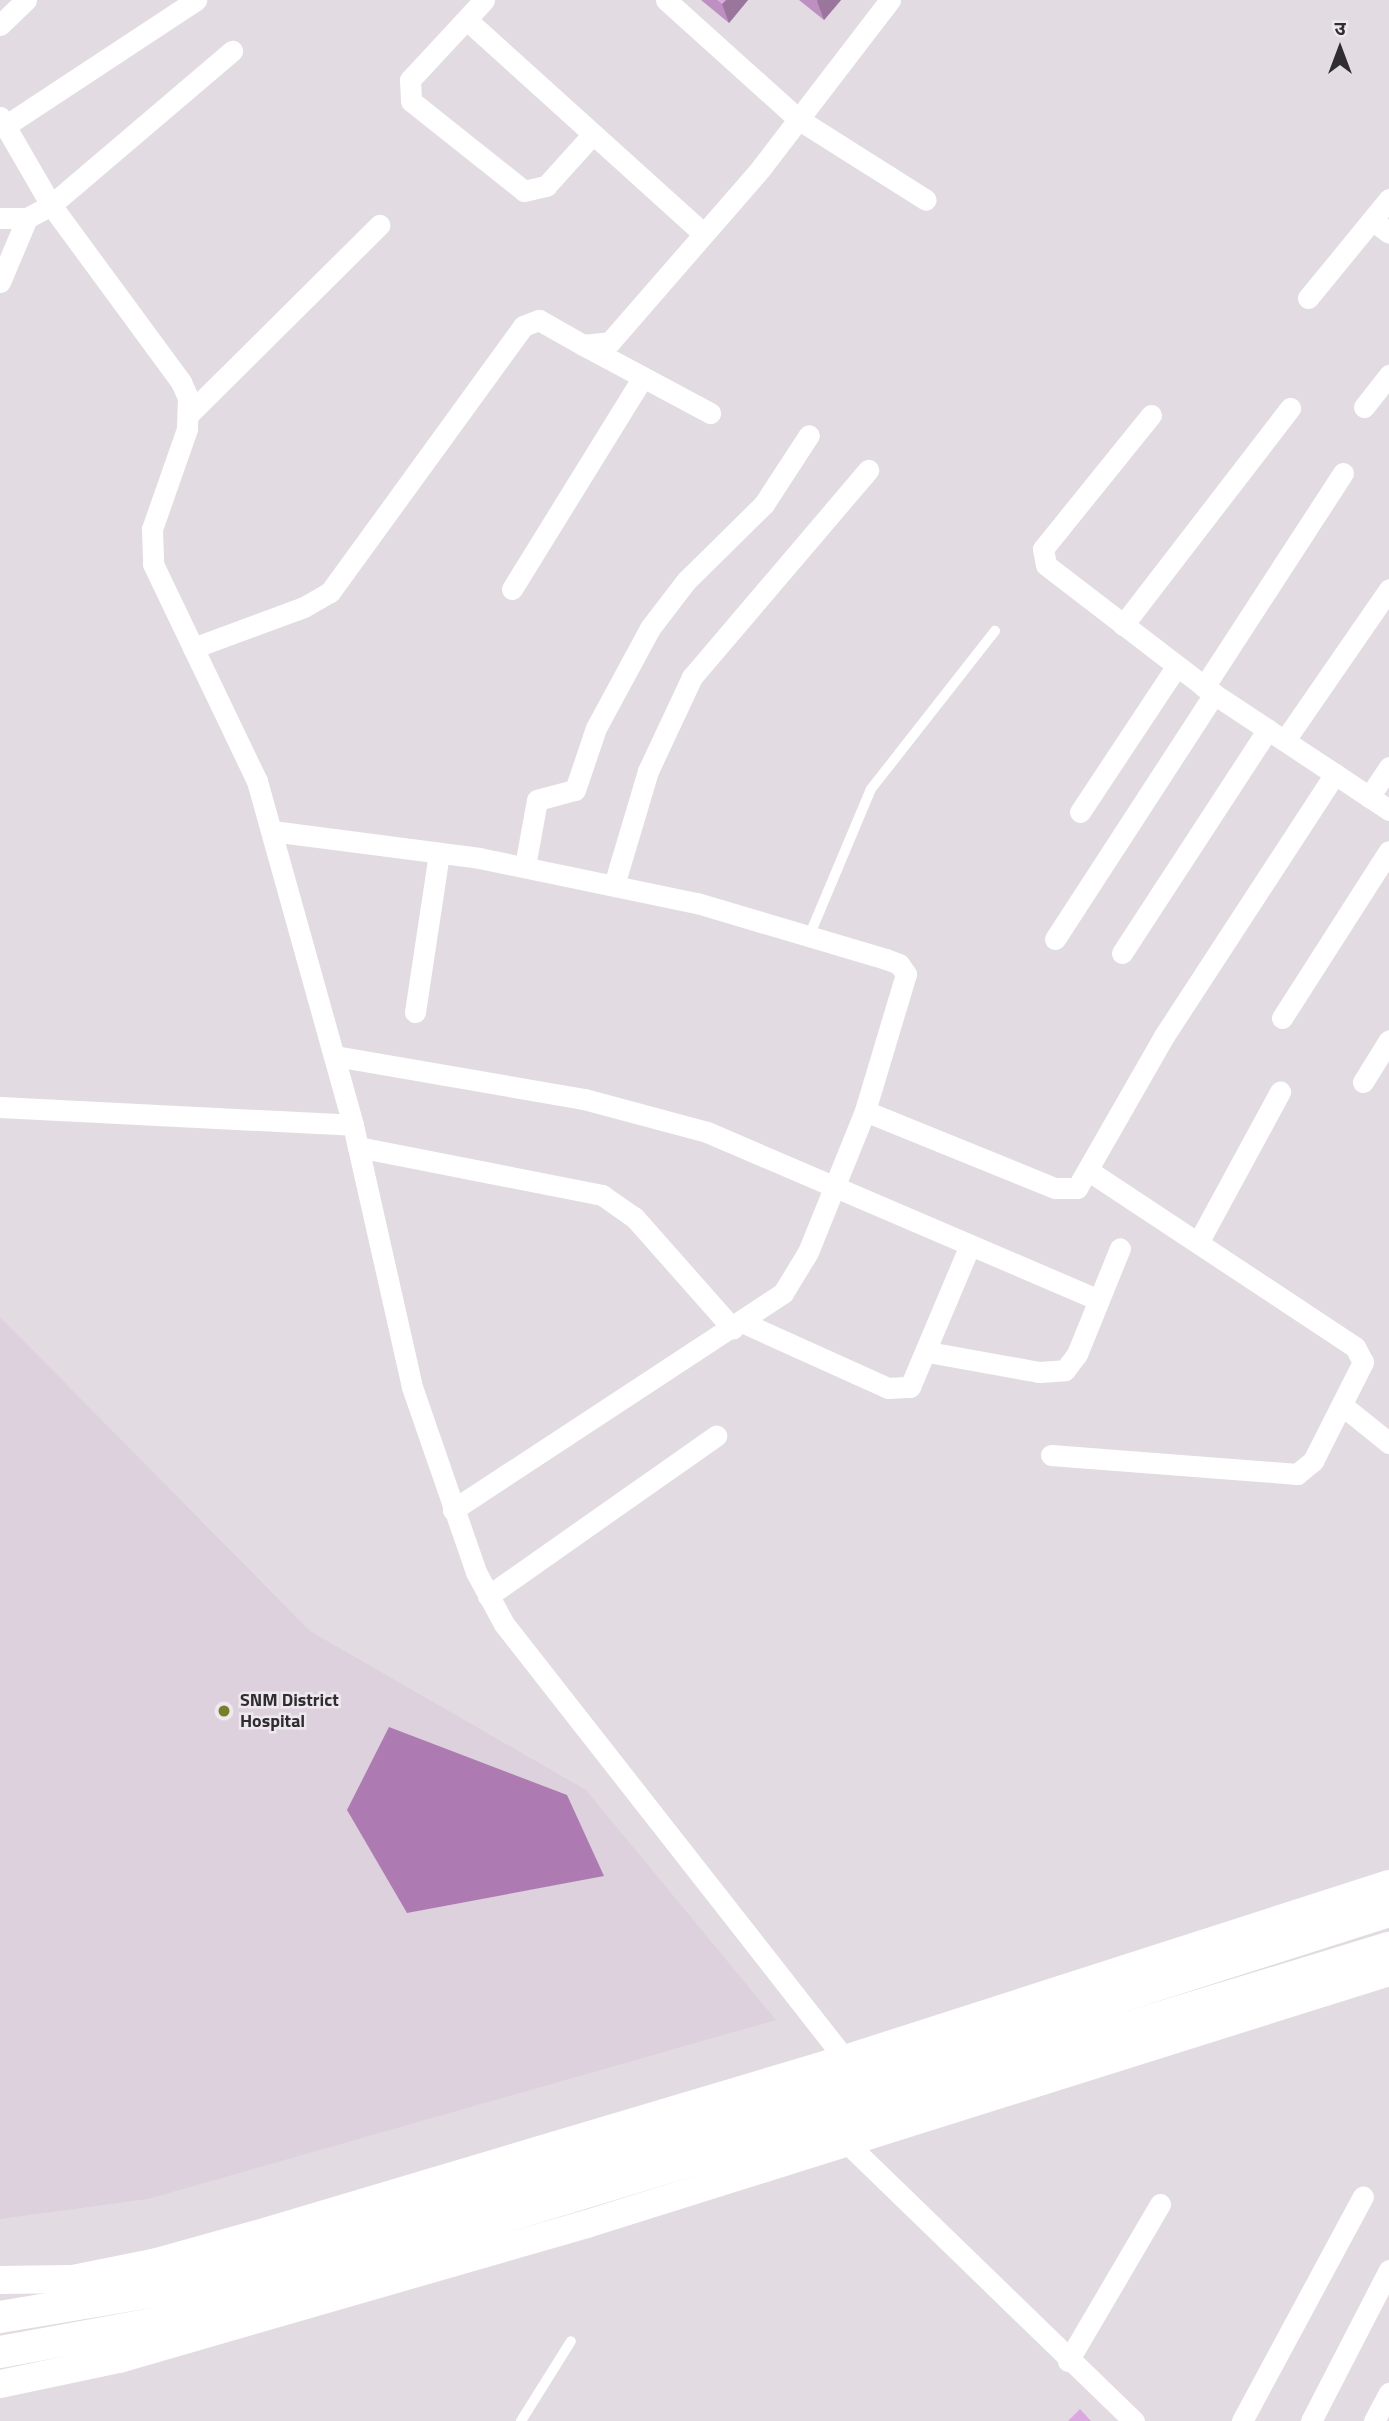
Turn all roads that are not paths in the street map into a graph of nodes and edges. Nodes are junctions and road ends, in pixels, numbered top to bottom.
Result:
1 (26, 0) edge
2 (196, 0) edge
3 (484, 0) edge
4 (666, 0) edge
5 (890, 0) edge
6 (467, 20) junction
7 (0, 25) edge
8 (232, 51) dead end
9 (798, 119) junction
10 (2, 121) edge
11 (593, 134) junction
12 (1389, 199) edge
13 (926, 200) dead end
14 (51, 205) junction
15 (0, 218) edge
16 (27, 218) junction
17 (379, 225) dead end
18 (1380, 226) edge
19 (702, 232) junction
20 (0, 282) edge
21 (1308, 298) dead end
22 (583, 345) junction
23 (1389, 375) edge
24 (643, 377) junction
25 (1364, 407) dead end
26 (1290, 408) dead end
27 (190, 413) junction
28 (710, 413) dead end
29 (1151, 415) dead end
30 (809, 435) dead end
31 (868, 470) dead end
32 (1343, 473) dead end
33 (512, 589) dead end
34 (1389, 589) edge
35 (1123, 625) junction
36 (995, 631) dead end
37 (193, 648) junction
38 (1176, 667) junction
39 (1209, 691) junction
40 (1277, 735) junction
41 (1389, 767) edge
42 (1335, 774) junction
43 (1369, 797) junction
44 (1389, 810) edge
45 (1080, 812) dead end
46 (272, 831) junction
47 (1389, 851) edge
48 (439, 853) junction
49 (525, 866) junction
50 (614, 885) junction
51 (810, 934) junction
52 (1055, 939) dead end
53 (1122, 953) dead end
54 (415, 1013) dead end
55 (1282, 1018) dead end
56 (1389, 1041) edge
57 (335, 1056) junction
58 (1363, 1082) dead end
59 (1280, 1092) dead end
60 (0, 1107) edge
61 (865, 1111) junction
62 (353, 1125) junction
63 (358, 1147) junction
64 (1089, 1171) junction
65 (836, 1185) junction
66 (1199, 1241) junction
67 (970, 1245) junction
68 (1121, 1248) dead end
69 (1099, 1300) junction
70 (738, 1326) junction
71 (928, 1352) junction
72 (1343, 1406) junction
73 (716, 1436) dead end
74 (1389, 1443) edge
75 (1051, 1455) dead end
76 (453, 1510) junction
77 (488, 1596) junction
78 (1389, 1884) edge
79 (1389, 1911) edge
80 (1389, 1948) edge
81 (1389, 1972) edge
82 (845, 2059) junction
83 (849, 2145) junction
84 (1363, 2196) dead end
85 (1160, 2204) dead end
86 (1389, 2270) edge
87 (0, 2280) edge
88 (0, 2317) edge
89 (571, 2341) dead end
90 (0, 2351) edge
91 (1069, 2361) junction
92 (0, 2384) edge
93 (1389, 2393) edge
94 (521, 2421) edge
95 (1134, 2421) edge
96 (1242, 2421) edge
97 (1311, 2421) edge
98 (1374, 2421) edge

1 - 7 street
2 - 10 street
3 - 6 street
4 - 9 street
5 - 9 street
6 - 11 street
6 - 11 street
8 - 14 street
9 - 13 street
9 - 19 street
10 - 14 street
11 - 19 street
12 - 18 street
14 - 16 street
14 - 27 street
15 - 16 street
16 - 20 street
17 - 27 street
18 - 21 street
19 - 22 street
22 - 24 street
22 - 37 street
23 - 25 street
24 - 28 street
24 - 33 street
26 - 35 street
27 - 37 street
29 - 35 street
30 - 49 street
31 - 50 street
32 - 39 street
34 - 40 street
35 - 38 street
36 - 51 lane
37 - 46 street
38 - 39 street
38 - 45 street
39 - 40 street
39 - 52 street
40 - 42 street
40 - 53 street
41 - 43 street
42 - 43 street
42 - 64 street
43 - 44 street
46 - 48 street
46 - 57 street
47 - 55 street
48 - 49 street
48 - 54 street
49 - 50 street
50 - 51 street
51 - 61 street
56 - 58 street
57 - 62 street
57 - 65 street
59 - 66 street
60 - 62 street
61 - 64 street
61 - 65 street
62 - 63 street
63 - 70 street
63 - 76 street
64 - 66 street
65 - 67 street
65 - 70 street
66 - 72 street
67 - 69 street
67 - 71 street
68 - 69 street
69 - 71 street
70 - 71 street
70 - 76 street
72 - 74 street
72 - 75 street
73 - 77 street
76 - 77 street
77 - 82 street
78 - 82 main road
79 - 88 main road
80 - 90 main road
81 - 83 main road
82 - 87 main road
83 - 91 street
83 - 92 main road
84 - 96 street
85 - 91 street
86 - 97 street
89 - 94 lane
91 - 95 street
93 - 98 street

